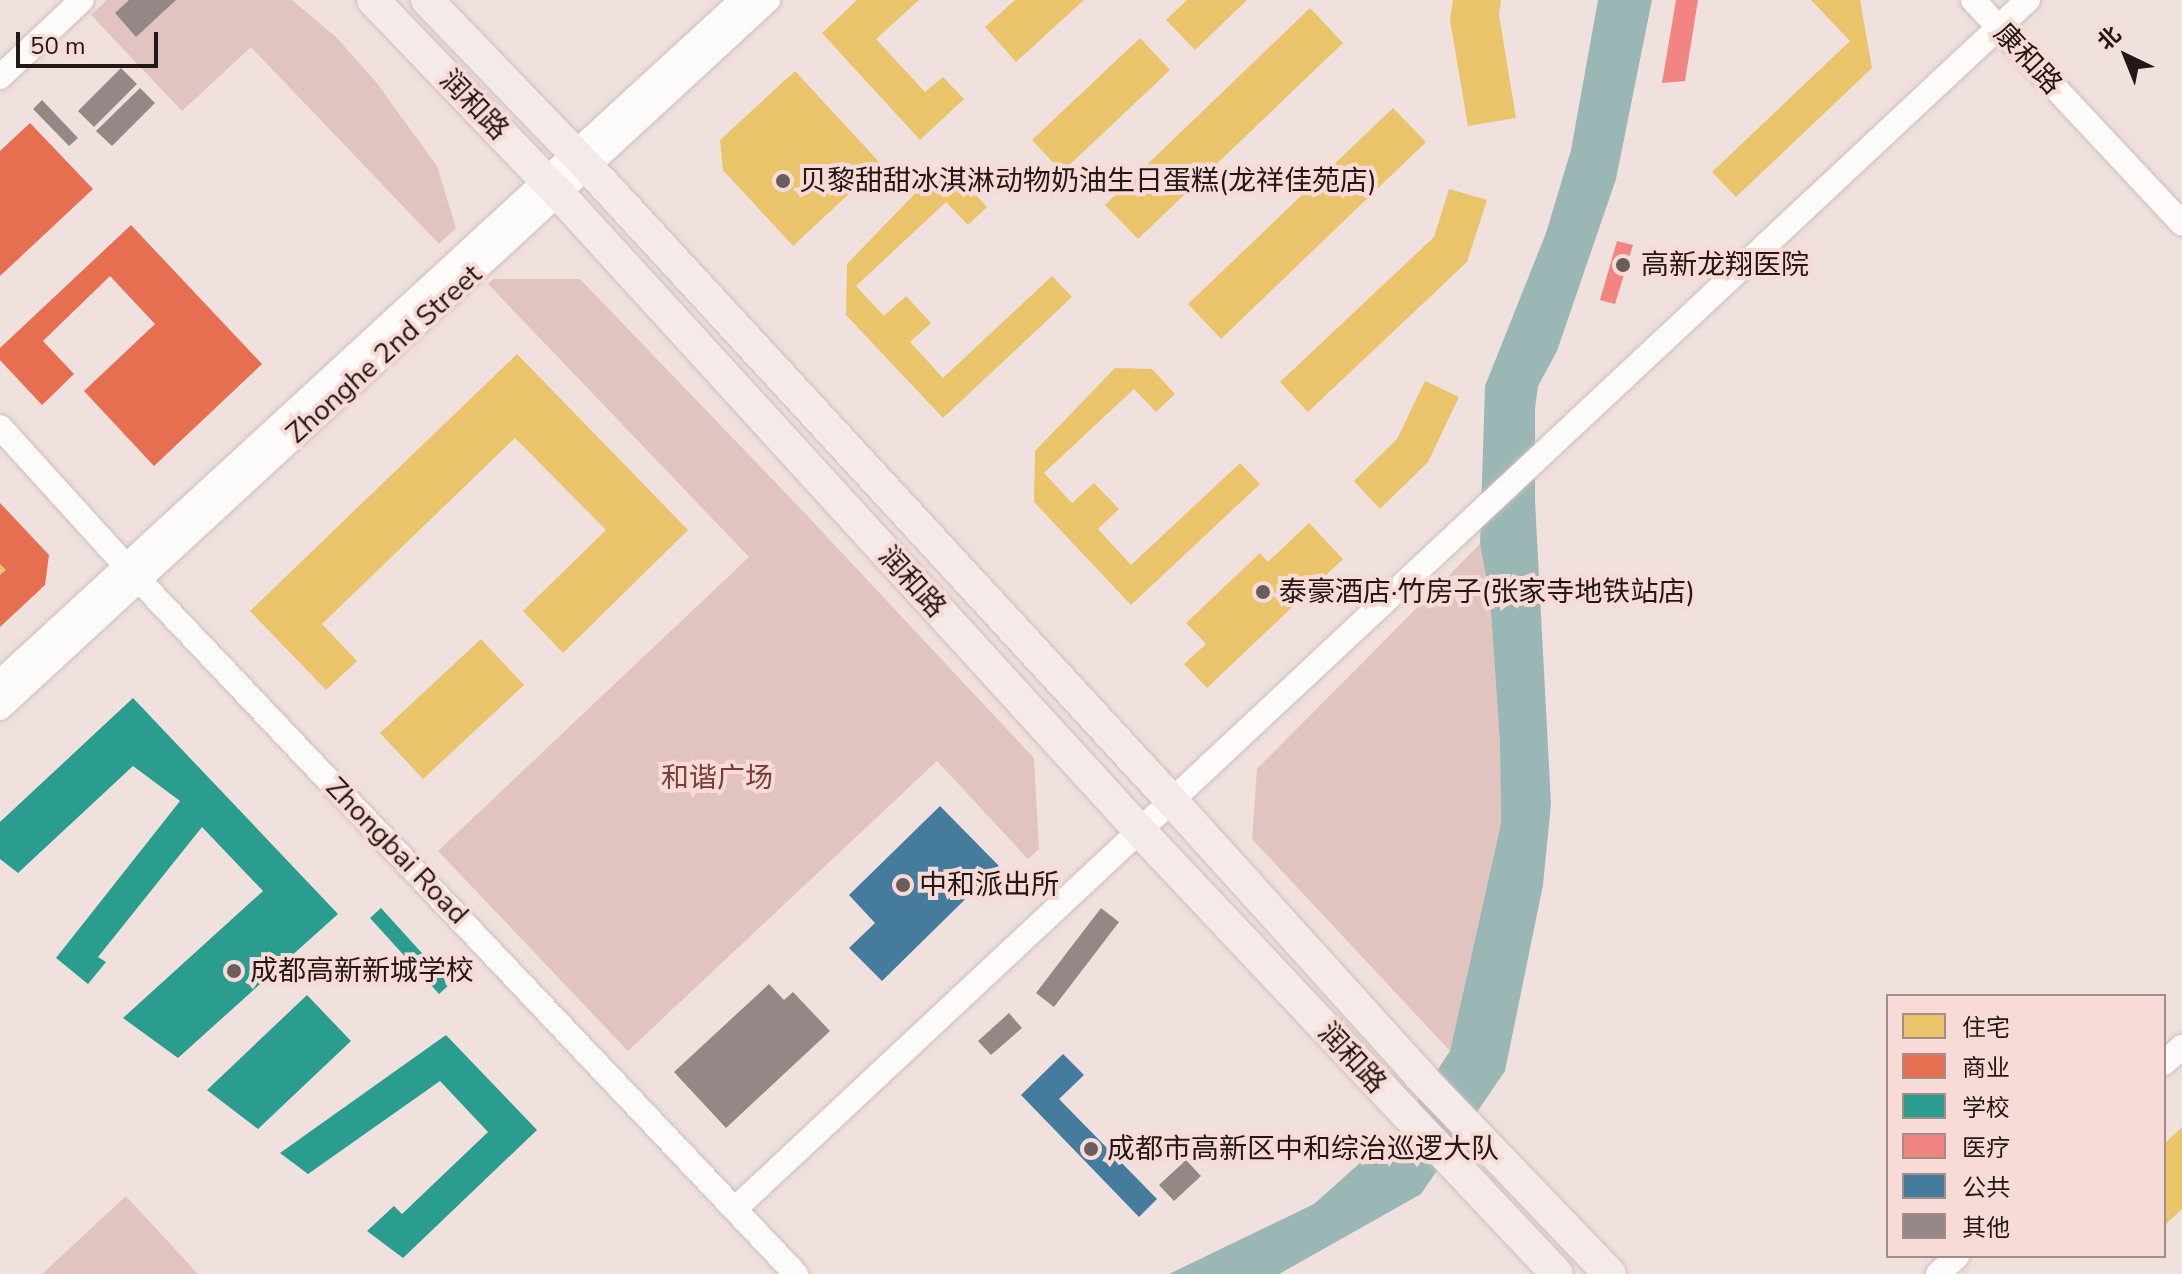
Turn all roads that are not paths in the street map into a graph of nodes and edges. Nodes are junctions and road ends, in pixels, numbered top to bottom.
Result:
1 (82, 0) edge
2 (373, 0) edge
3 (427, 0) edge
4 (742, 0) edge
5 (768, 0) edge
6 (1973, 0) edge
7 (2028, 0) edge
8 (1999, 28) junction
9 (0, 77) edge
10 (581, 160) junction
11 (552, 187) junction
12 (2182, 223) edge
13 (0, 427) edge
14 (132, 572) junction
15 (0, 682) edge
16 (0, 708) edge
17 (1172, 801) junction
18 (1140, 831) junction
19 (2182, 1047) edge
20 (2166, 1061) edge
21 (736, 1208) junction
22 (1955, 1258) edge
23 (796, 1274) edge
24 (1557, 1274) edge
25 (1610, 1274) edge
26 (1938, 1274) edge

1 - 9 street
2 - 11 main road, 润和路
3 - 10 main road, 润和路
4 - 10 street, Zhonghe 2nd Street
5 - 10 street, Zhonghe 2nd Street
6 - 8 street, 康和路
7 - 8 street
8 - 12 street, 康和路
8 - 17 street
10 - 11 street, Zhonghe 2nd Street
10 - 17 main road, 润和路
11 - 14 street, Zhonghe 2nd Street
11 - 18 main road, 润和路
13 - 14 street, Zhongbai Road
14 - 15 street, Zhonghe 2nd Street
14 - 16 street, Zhonghe 2nd Street
14 - 21 street, Zhongbai Road
17 - 18 street
17 - 25 main road, 润和路
18 - 21 street
18 - 24 main road, 润和路
19 - 20 street
21 - 23 street, Zhongbai Road
22 - 26 street

